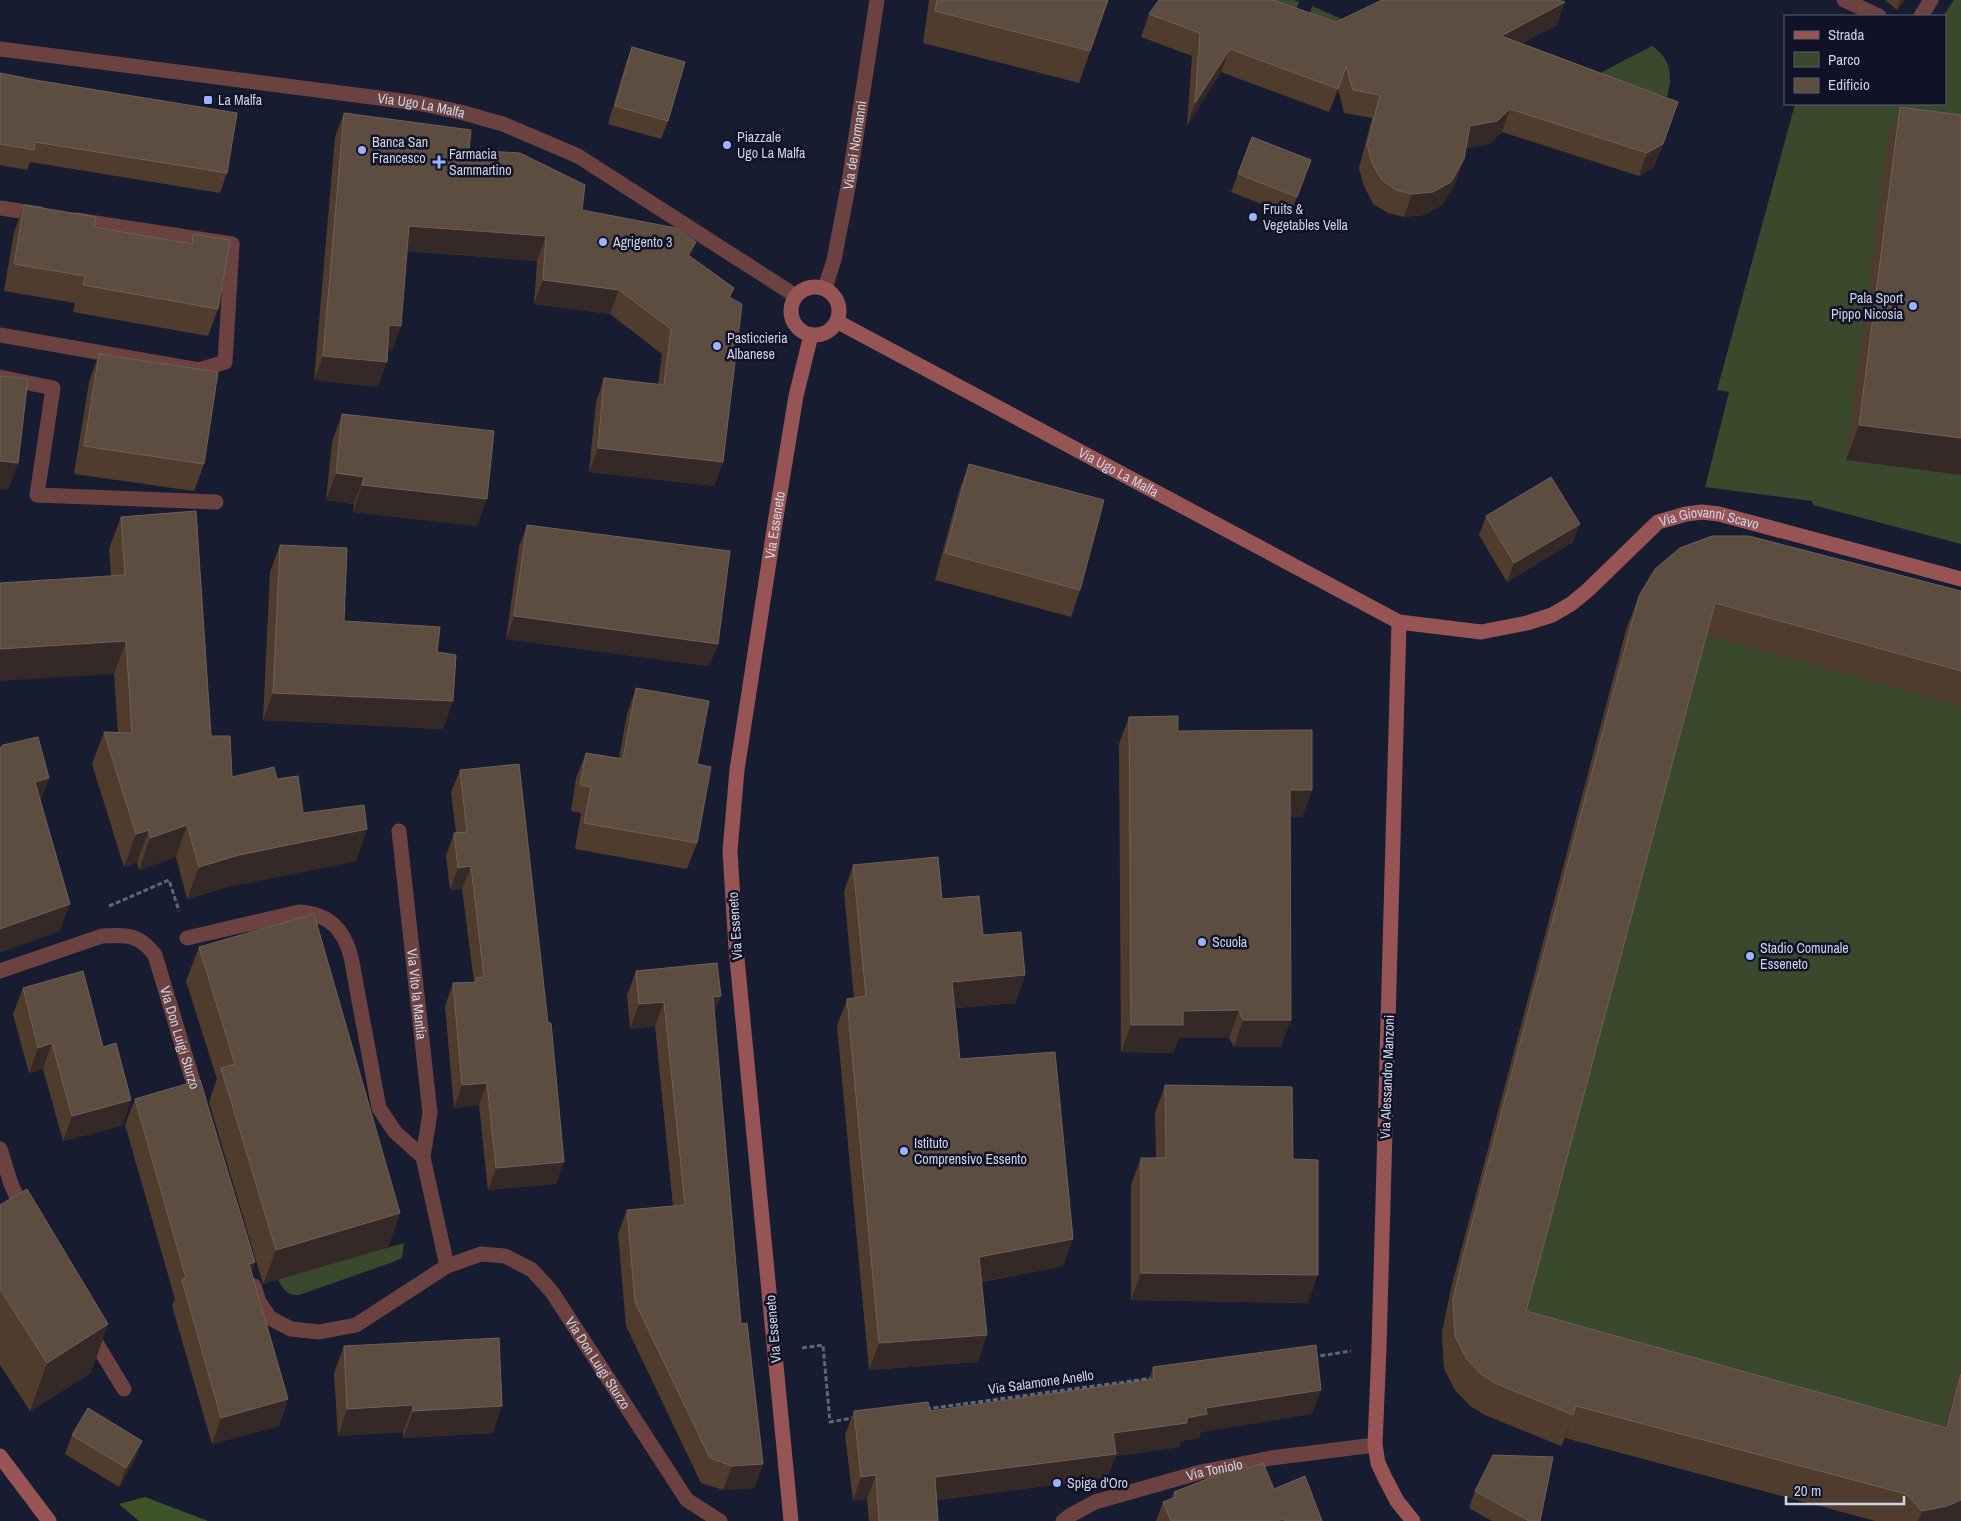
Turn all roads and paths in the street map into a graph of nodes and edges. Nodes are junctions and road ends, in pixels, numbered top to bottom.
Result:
1 (877, 0) edge
2 (1844, 0) edge
3 (1931, 0) edge
4 (1877, 15) edge
5 (1922, 15) edge
6 (0, 49) edge
7 (0, 208) edge
8 (825, 288) junction
9 (796, 296) junction
10 (838, 322) junction
11 (0, 335) edge
12 (811, 335) junction
13 (0, 377) edge
14 (216, 502) dead end
15 (1961, 579) edge
16 (1399, 622) junction
17 (399, 830) dead end
18 (169, 880) dead end
19 (103, 909) dead end
20 (187, 938) dead end
21 (0, 971) edge
22 (203, 1115) edge
23 (0, 1148) edge
24 (423, 1157) junction
25 (29, 1225) edge
26 (447, 1266) junction
27 (250, 1274) edge
28 (79, 1315) edge
29 (1379, 1348) junction
30 (775, 1351) junction
31 (1308, 1357) edge
32 (1162, 1377) edge
33 (124, 1389) dead end
34 (918, 1410) edge
35 (859, 1418) edge
36 (1375, 1445) junction
37 (0, 1456) edge
38 (49, 1521) edge
39 (720, 1521) edge
40 (791, 1521) edge
41 (1063, 1521) edge
42 (1413, 1521) edge

1 - 8 street, Via dei Normanni
2 - 4 street
3 - 5 street
6 - 9 street, Via Ugo La Malfa
7 - 11 street
8 - 9 street
8 - 10 street
9 - 12 street
10 - 12 street
10 - 16 street, Via Ugo La Malfa
12 - 30 street, Via Esseneto
13 - 14 street
15 - 16 street, Via Giovanni Scavo
16 - 29 street, Via Alessandro Manzoni
17 - 24 street, Via Vito la Mantia
18 - 19 path
20 - 24 street
21 - 22 street, Via Don Luigi Sturzo
23 - 25 street
24 - 26 street
26 - 27 street, Via Don Luigi Sturzo
26 - 39 street, Via Don Luigi Sturzo
28 - 33 street
29 - 31 path
29 - 36 street, Via Alessandro Manzoni
30 - 35 path
30 - 40 street, Via Esseneto
32 - 34 path, Via Salamone Anello
36 - 41 street, Via Toniolo
36 - 42 street, Via Alessandro Manzoni
37 - 38 street

